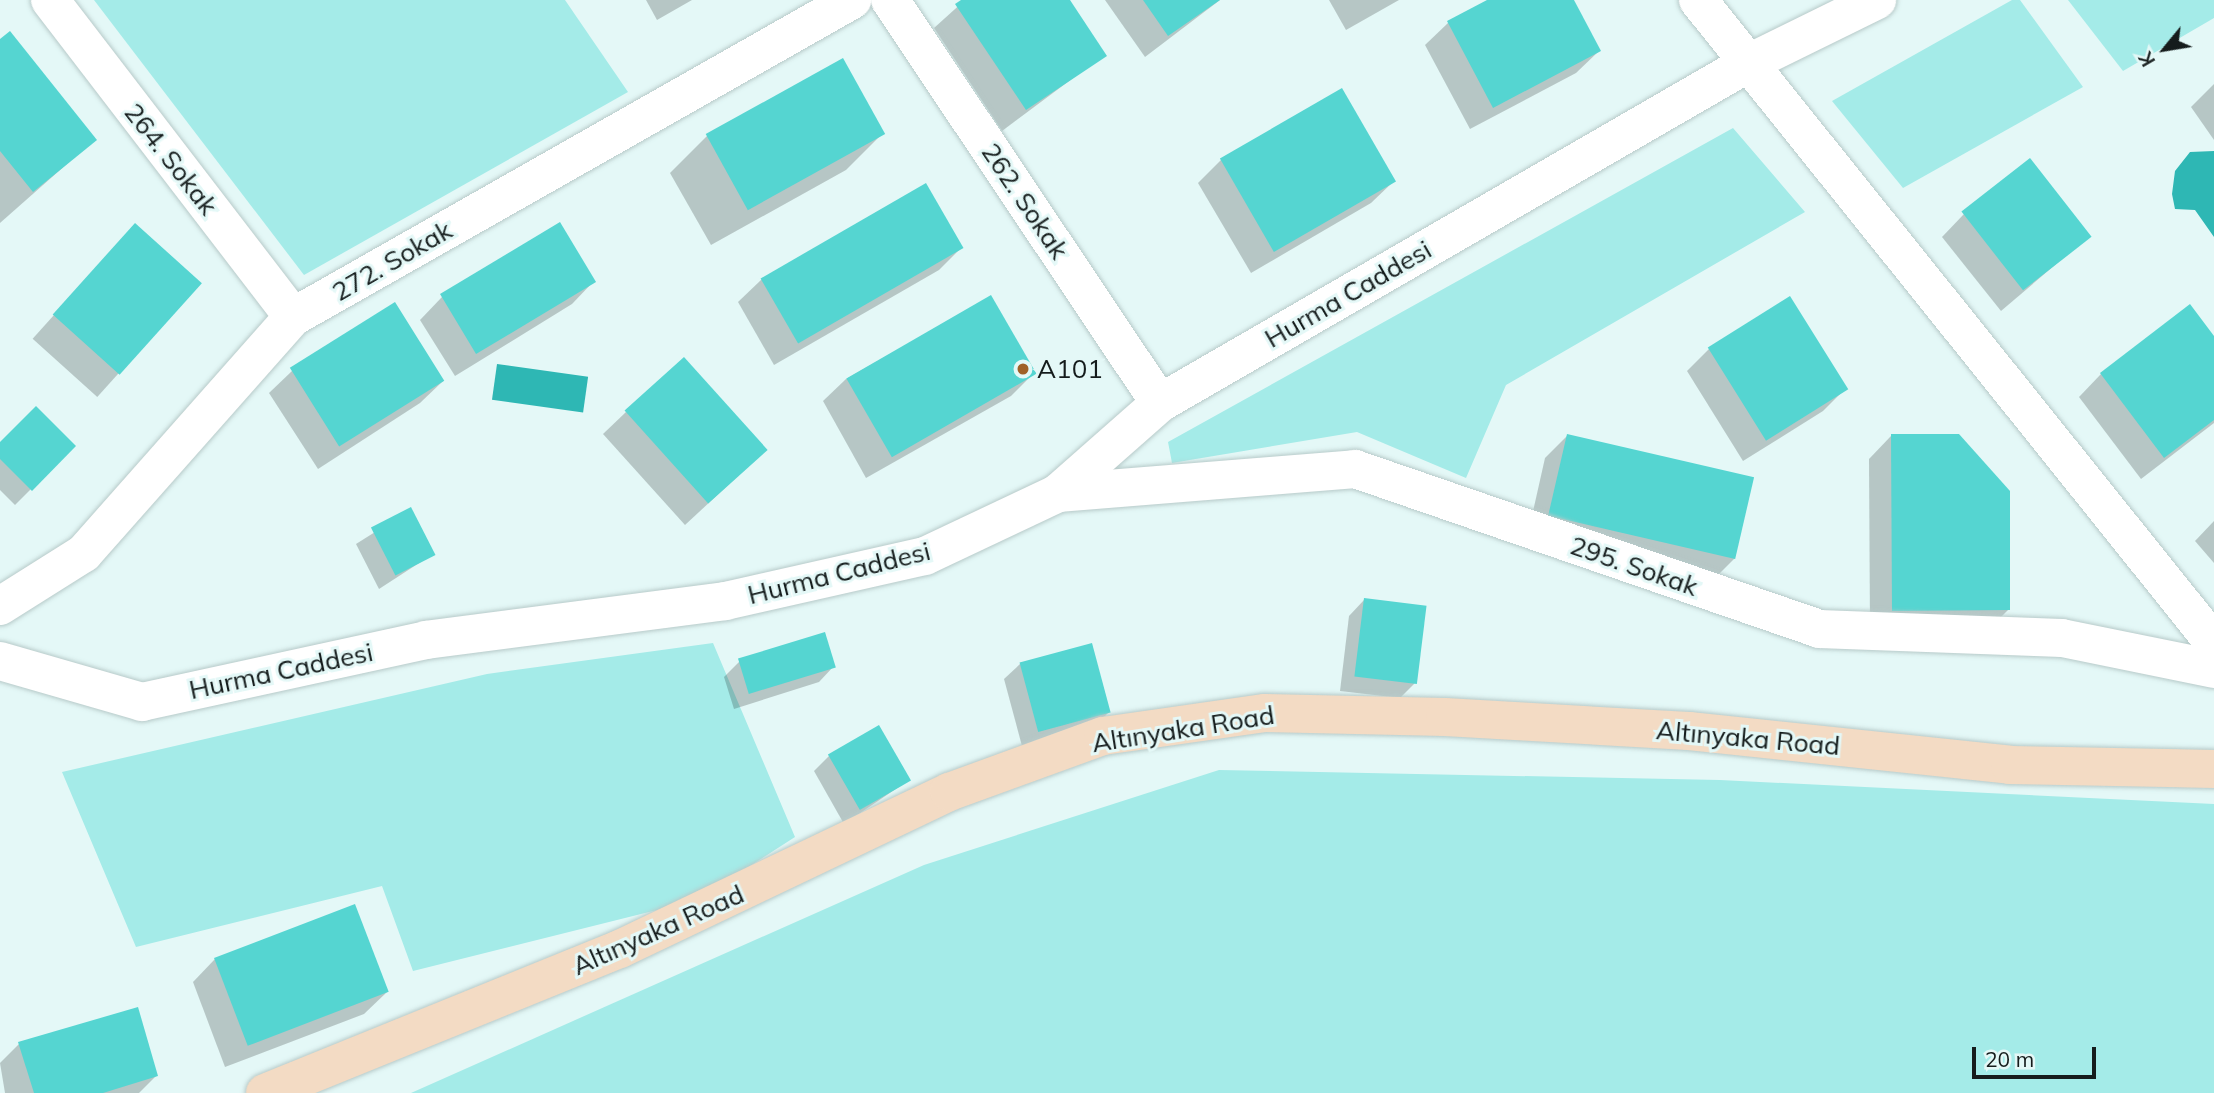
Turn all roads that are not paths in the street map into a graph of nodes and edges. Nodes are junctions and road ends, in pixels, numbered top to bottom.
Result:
1 (50, 0) edge
2 (852, 0) edge
3 (890, 0) edge
4 (1698, 0) edge
5 (1877, 0) edge
6 (1747, 64) junction
7 (293, 317) junction
8 (1160, 402) junction
9 (1058, 493) junction
10 (0, 606) edge
11 (2214, 643) edge
12 (0, 661) edge
13 (2214, 669) edge
14 (2214, 769) edge
15 (265, 1093) edge

1 - 7 street, 264. Sokak
2 - 7 street, 272. Sokak
3 - 8 street, 262. Sokak
4 - 6 street
5 - 6 street, Hurma Caddesi
6 - 8 street, Hurma Caddesi
6 - 11 street
7 - 10 street, 272. Sokak
8 - 9 street, Hurma Caddesi
9 - 12 street, Hurma Caddesi
9 - 13 street, 295. Sokak
14 - 15 main road, Altınyaka Road

